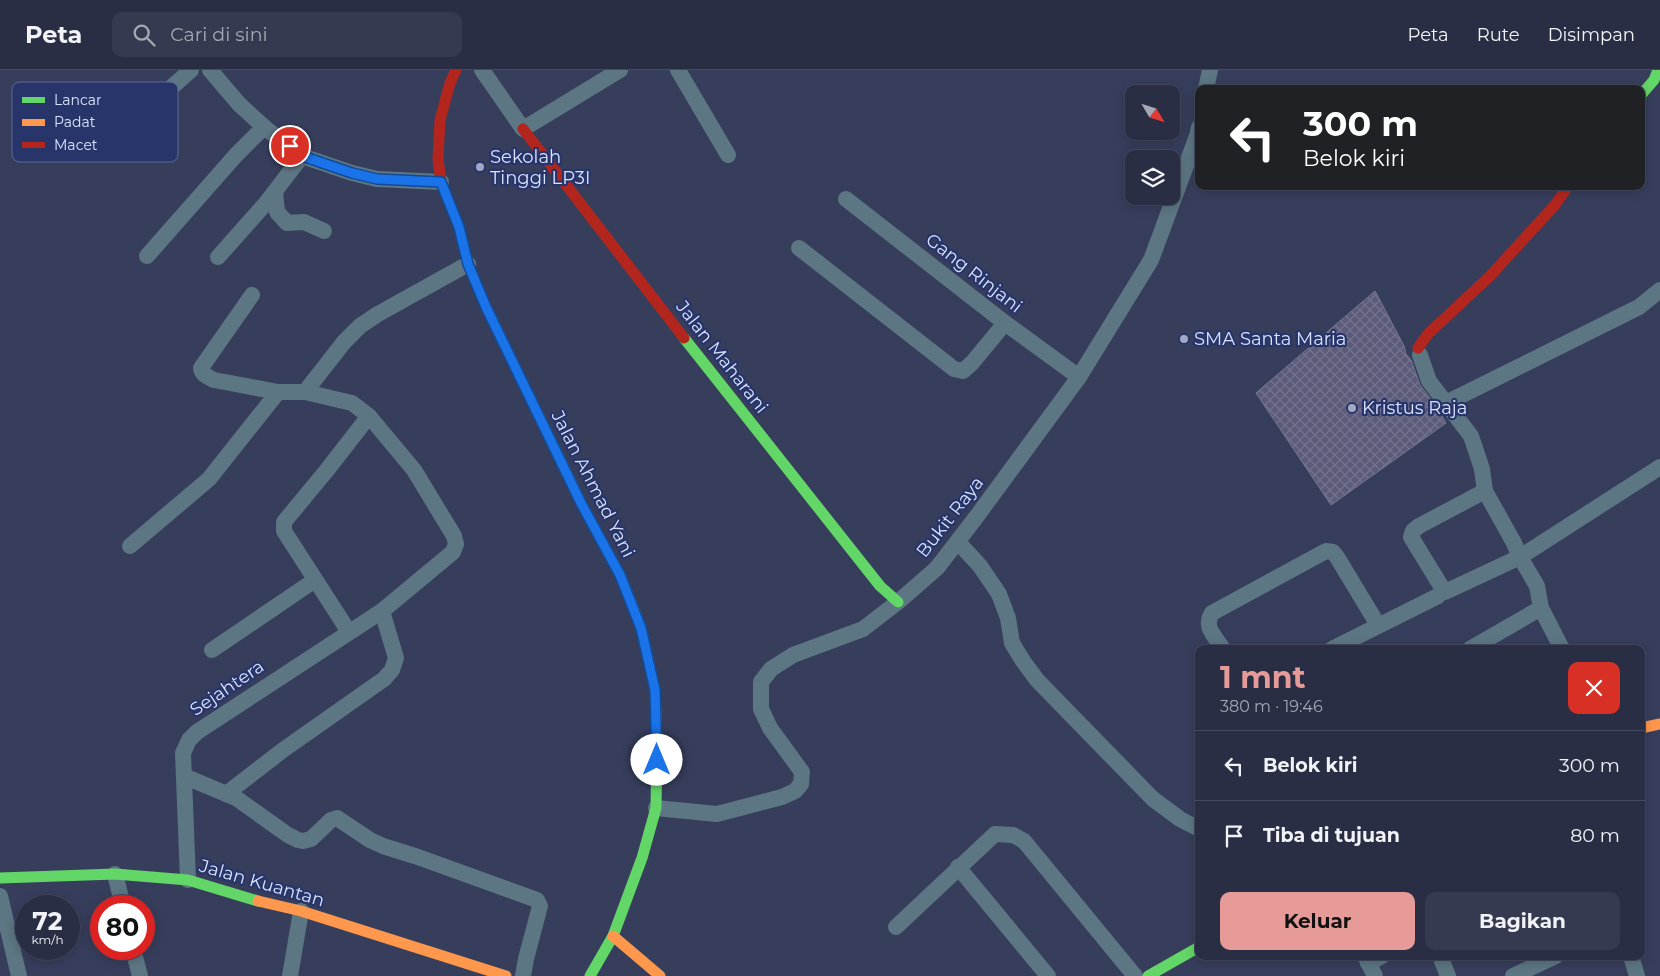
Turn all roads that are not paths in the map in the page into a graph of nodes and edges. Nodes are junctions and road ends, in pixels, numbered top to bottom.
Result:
1 (191, 70) edge
2 (210, 70) edge
3 (456, 70) edge
4 (482, 70) edge
5 (620, 70) edge
6 (678, 70) edge
7 (1210, 70) edge
8 (1657, 79) edge
9 (178, 82) edge
10 (1207, 85) edge
11 (1645, 91) edge
12 (264, 127) junction
13 (523, 129) junction
14 (1195, 141) edge
15 (728, 155) dead end
16 (302, 156) junction
17 (441, 182) junction
18 (1565, 190) edge
19 (275, 192) junction
20 (846, 199) dead end
21 (324, 231) dead end
22 (799, 248) dead end
23 (147, 256) dead end
24 (218, 257) dead end
25 (468, 264) junction
26 (1660, 290) edge
27 (252, 295) dead end
28 (1005, 323) junction
29 (1419, 352) joint
30 (1079, 377) junction
31 (278, 392) junction
32 (305, 392) junction
33 (1446, 403) junction
34 (369, 416) junction
35 (1660, 467) edge
36 (1485, 491) junction
37 (958, 542) junction
38 (130, 546) dead end
39 (1520, 557) junction
40 (315, 580) junction
41 (1441, 591) junction
42 (898, 602) junction
43 (1541, 608) junction
44 (382, 611) junction
45 (1378, 625) junction
46 (349, 632) junction
47 (1221, 645) edge
48 (1340, 645) edge
49 (1477, 645) edge
50 (1560, 645) edge
51 (212, 650) dead end
52 (1660, 724) edge
53 (1645, 727) edge
54 (186, 777) junction
55 (226, 794) junction
56 (656, 808) junction
57 (1195, 827) edge
58 (958, 868) junction
59 (115, 874) junction
60 (0, 878) edge
61 (188, 880) junction
62 (120, 895) edge
63 (0, 896) edge
64 (302, 911) junction
65 (896, 927) dead end
66 (613, 936) junction
67 (1195, 949) edge
68 (136, 960) edge
69 (1442, 960) edge
70 (1547, 960) edge
71 (1632, 960) edge
72 (19, 976) edge
73 (140, 976) edge
74 (290, 976) edge
75 (506, 976) edge
76 (523, 976) edge
77 (590, 976) edge
78 (660, 976) edge
79 (1048, 976) edge
80 (1135, 976) edge
81 (1148, 976) edge
82 (1448, 976) edge
83 (1513, 976) edge
84 (1636, 976) edge

1 - 9 street
2 - 12 street
3 - 17 main road, Jalan Ahmad Yani
4 - 13 street
5 - 13 street
6 - 15 street
7 - 10 street
8 - 11 main road
12 - 16 street
12 - 23 street
13 - 42 main road, Jalan Maharani
14 - 30 street, Bukit Raya
16 - 17 street
16 - 19 street
17 - 25 main road, Jalan Ahmad Yani
18 - 29 main road
19 - 21 street
19 - 24 street
20 - 28 street, Gang Rinjani
22 - 28 street
25 - 32 street
25 - 56 main road, Jalan Ahmad Yani
26 - 33 street
27 - 31 street
28 - 30 street, Gang Rinjani
29 - 33 street
30 - 37 street, Bukit Raya
31 - 32 street
31 - 38 street
32 - 34 street
33 - 36 street
34 - 40 street
34 - 44 street, Sejahtera
35 - 39 street
36 - 39 street
36 - 41 street
37 - 42 street, Bukit Raya
37 - 57 street
39 - 41 street
39 - 43 street
40 - 46 street
40 - 51 street
41 - 45 street
42 - 56 street, Bukit Raya
43 - 49 street
43 - 50 street
44 - 46 street, Sejahtera
44 - 55 street
45 - 47 street
45 - 48 street
46 - 54 street, Sejahtera
52 - 53 main road
54 - 55 street
54 - 61 street, Sejahtera
55 - 76 street
56 - 66 main road, Jalan Ahmad Yani
58 - 65 street
58 - 79 street
58 - 80 street
59 - 60 main road, Jalan Kuantan
59 - 61 main road, Jalan Kuantan
59 - 62 street
61 - 64 main road, Jalan Kuantan
63 - 72 street
64 - 74 street
64 - 75 main road, Jalan Kuantan
66 - 77 main road, Jalan Ahmad Yani
66 - 78 main road
67 - 81 main road
68 - 73 street
69 - 82 street
70 - 83 street
71 - 84 street

